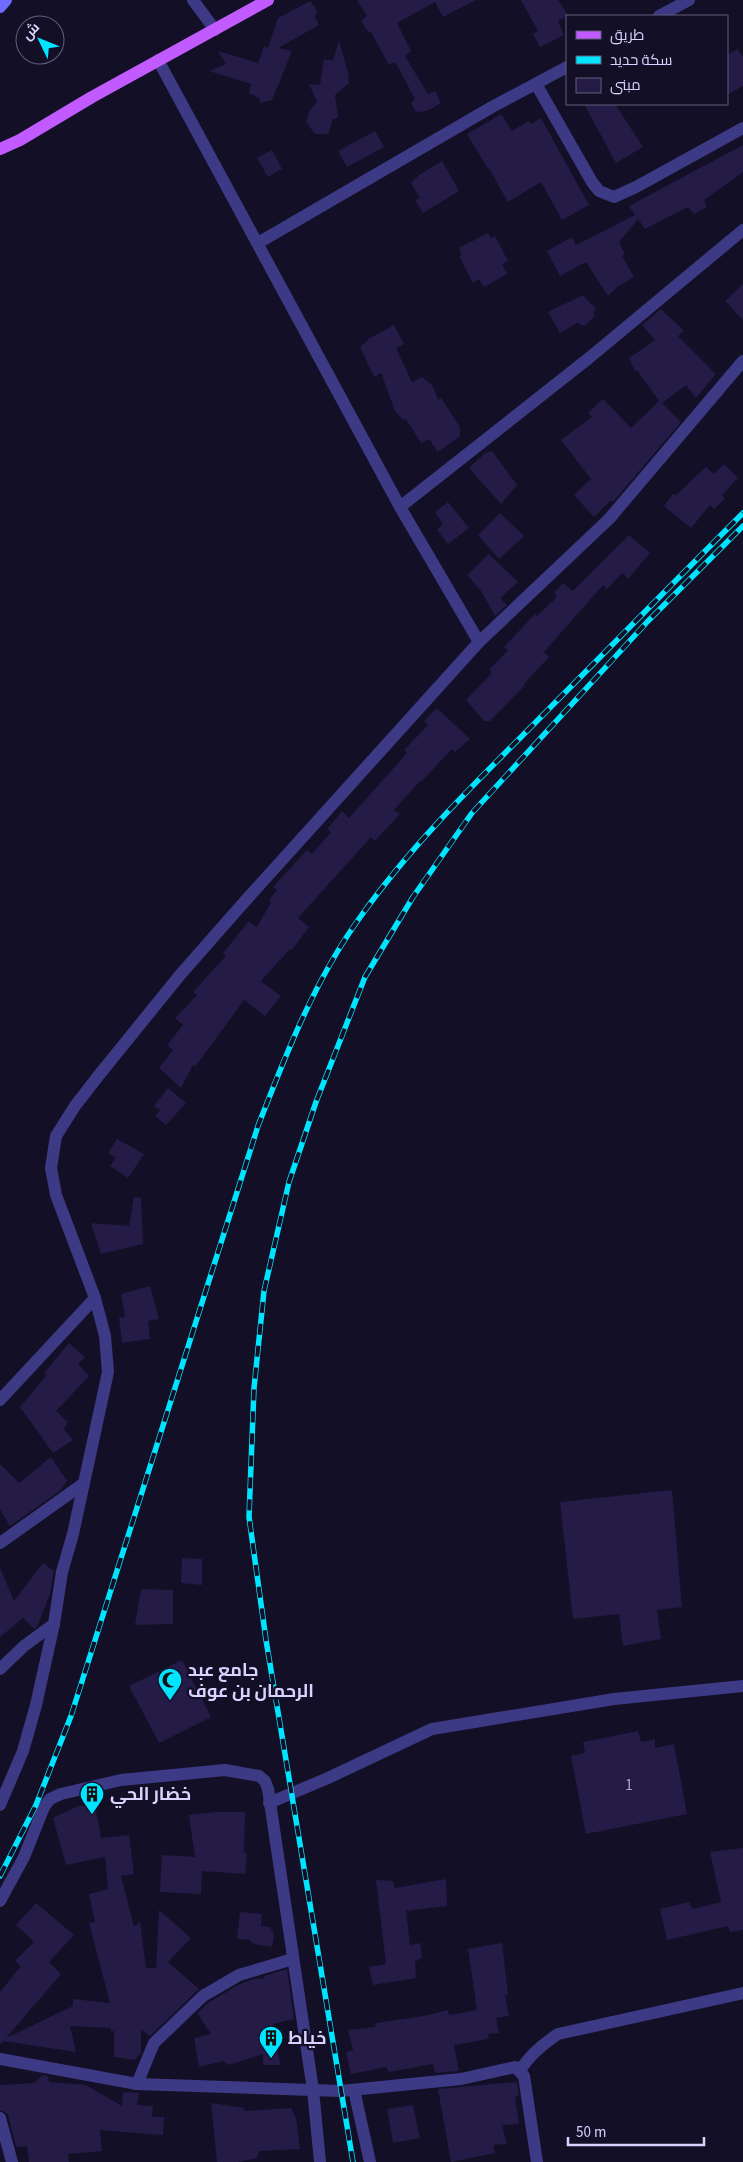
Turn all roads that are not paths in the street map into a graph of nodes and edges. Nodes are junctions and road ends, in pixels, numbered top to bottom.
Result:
1 (6, 0) edge
2 (194, 0) edge
3 (268, 0) edge
4 (689, 0) edge
5 (0, 7) edge
6 (661, 15) edge
7 (214, 30) junction
8 (158, 60) junction
9 (566, 68) edge
10 (536, 84) junction
11 (743, 128) edge
12 (20, 140) junction
13 (0, 149) edge
14 (0, 157) edge
15 (743, 230) edge
16 (258, 244) junction
17 (743, 361) edge
18 (400, 507) junction
19 (480, 642) junction
20 (95, 1298) junction
21 (0, 1400) edge
22 (83, 1484) junction
23 (0, 1543) edge
24 (54, 1624) junction
25 (0, 1669) edge
26 (743, 1686) edge
27 (269, 1803) junction
28 (0, 1804) edge
29 (0, 1901) edge
30 (293, 1960) junction
31 (743, 1993) edge
32 (0, 2059) edge
33 (520, 2071) junction
34 (137, 2084) junction
35 (313, 2090) junction
36 (354, 2090) junction
37 (0, 2118) edge
38 (4, 2148) edge
39 (12, 2162) edge
40 (320, 2162) edge
41 (370, 2162) edge
42 (533, 2162) edge
43 (537, 2162) edge

1 - 5 main road
2 - 7 street
3 - 7 main road
4 - 6 street
7 - 8 main road
8 - 12 main road
8 - 16 street
9 - 10 street
10 - 11 street
10 - 16 street
12 - 13 main road
12 - 14 main road
15 - 18 street
16 - 18 street
17 - 19 street
18 - 19 street
19 - 20 street
20 - 21 street
20 - 22 street
22 - 23 street
22 - 24 street
24 - 25 street
24 - 28 street
26 - 27 street
27 - 29 street
27 - 30 street
30 - 34 street
30 - 35 street
31 - 33 street
32 - 34 street
33 - 36 street
33 - 43 street
34 - 35 street
35 - 36 street
35 - 40 street
36 - 41 street
37 - 38 street
38 - 39 street
42 - 43 street

